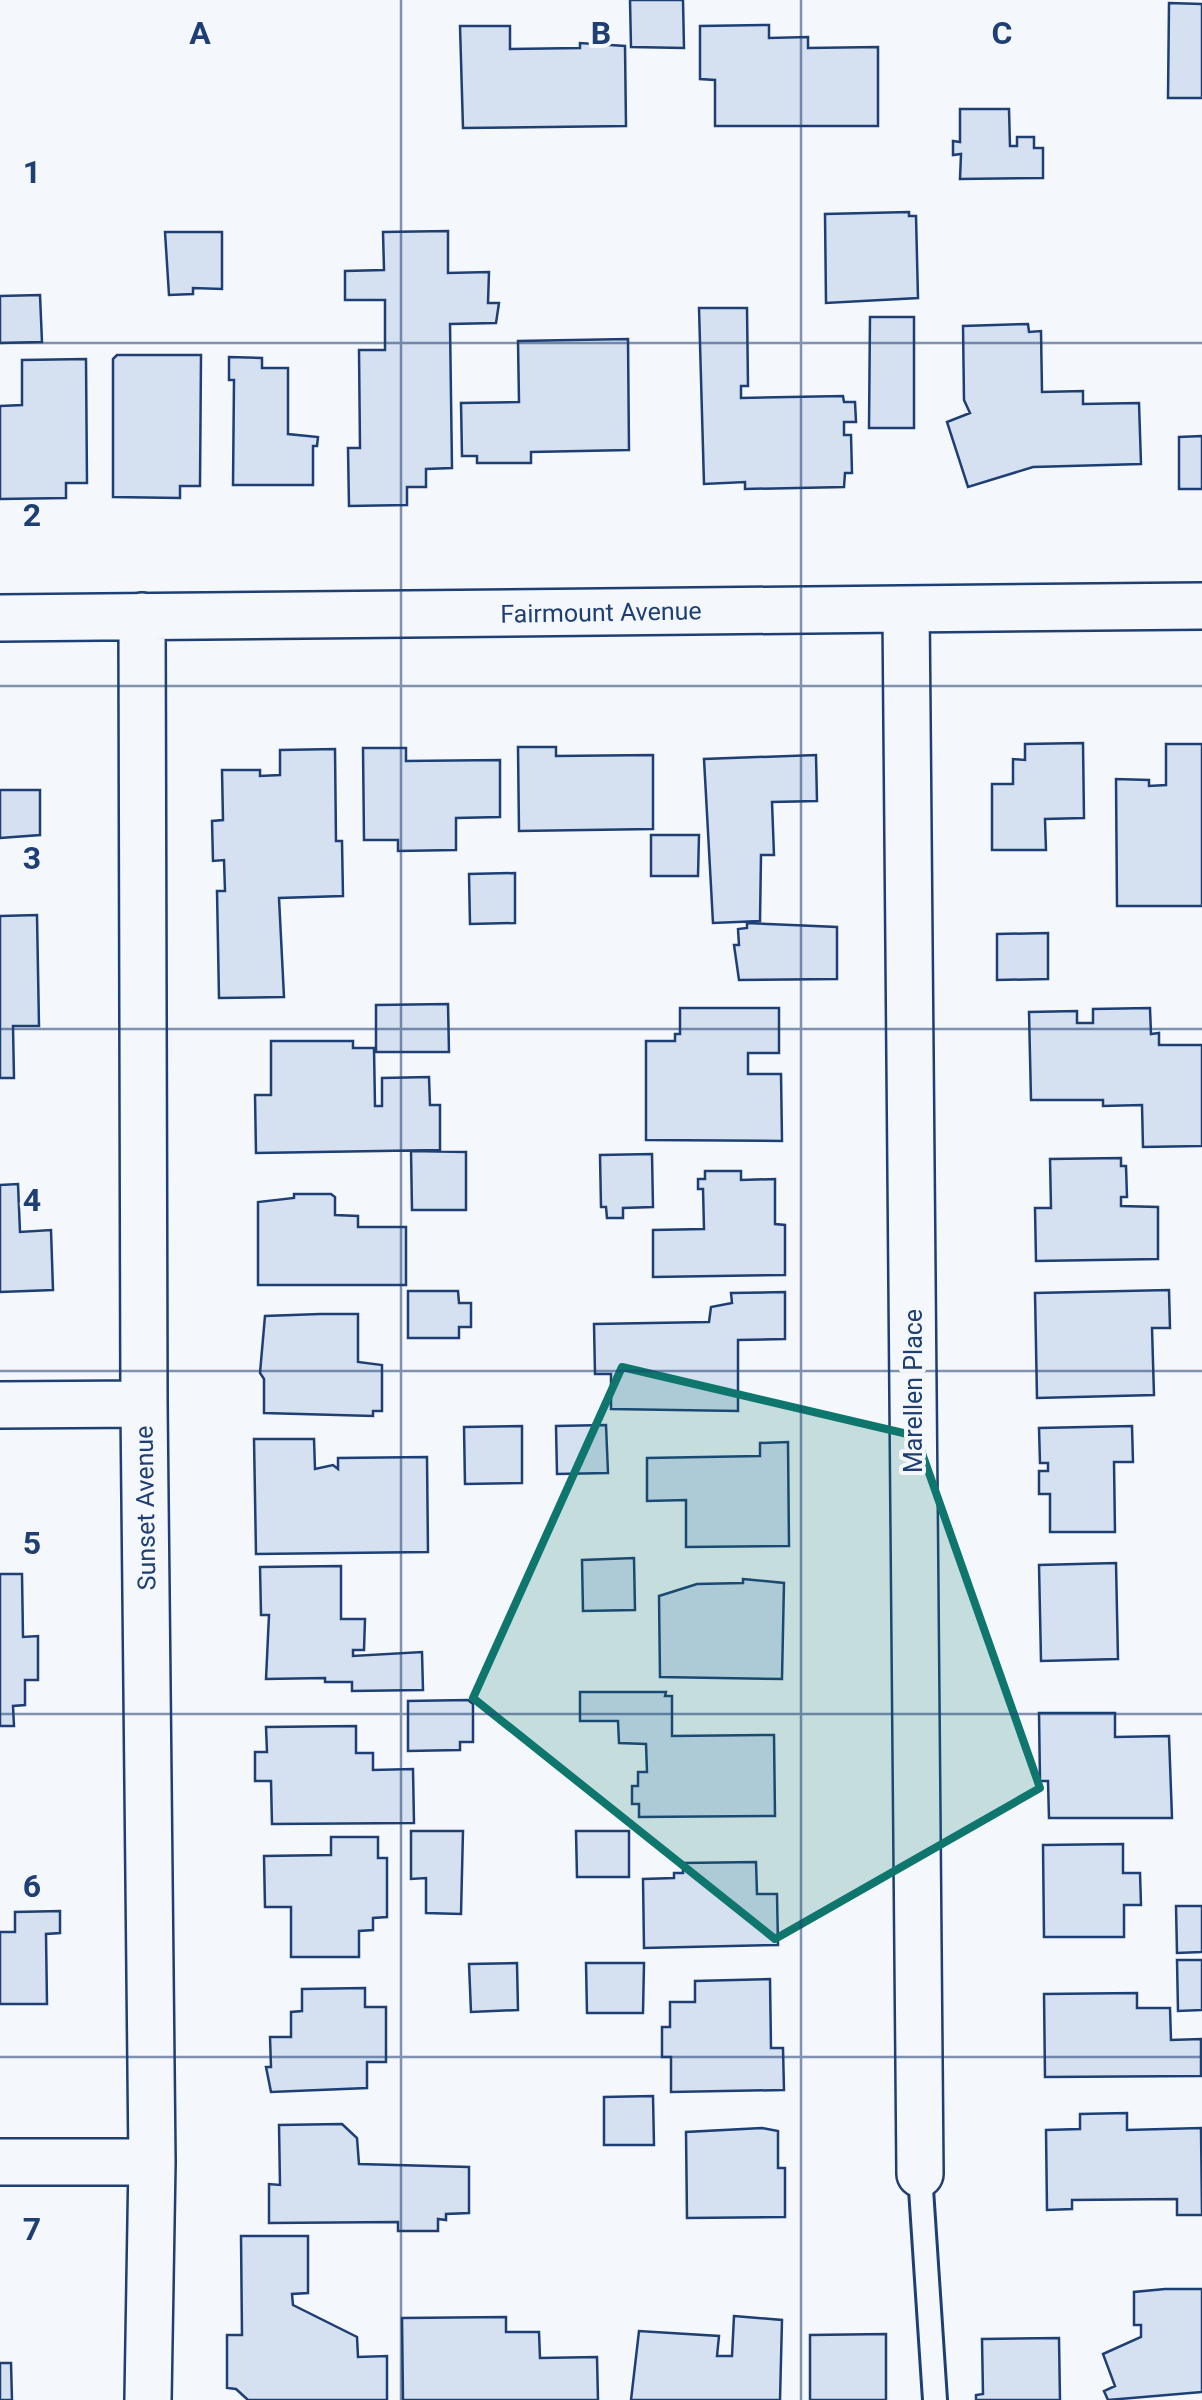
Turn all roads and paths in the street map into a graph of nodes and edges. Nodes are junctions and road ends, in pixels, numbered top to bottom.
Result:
1 (1202, 606) edge
2 (906, 609) junction
3 (142, 616) junction
4 (0, 618) edge
5 (144, 1404) junction
6 (0, 1405) edge
7 (0, 2162) edge
8 (152, 2162) junction
9 (920, 2174) joint
10 (148, 2400) edge
11 (935, 2400) edge

1 - 2 street, Fairmount Avenue
2 - 3 street, Fairmount Avenue
2 - 9 street, Marellen Place
3 - 4 street, Fairmount Avenue
3 - 5 street, Sunset Avenue
5 - 6 street
5 - 8 street, Sunset Avenue
7 - 8 street
8 - 10 street, Sunset Avenue
9 - 11 lane

